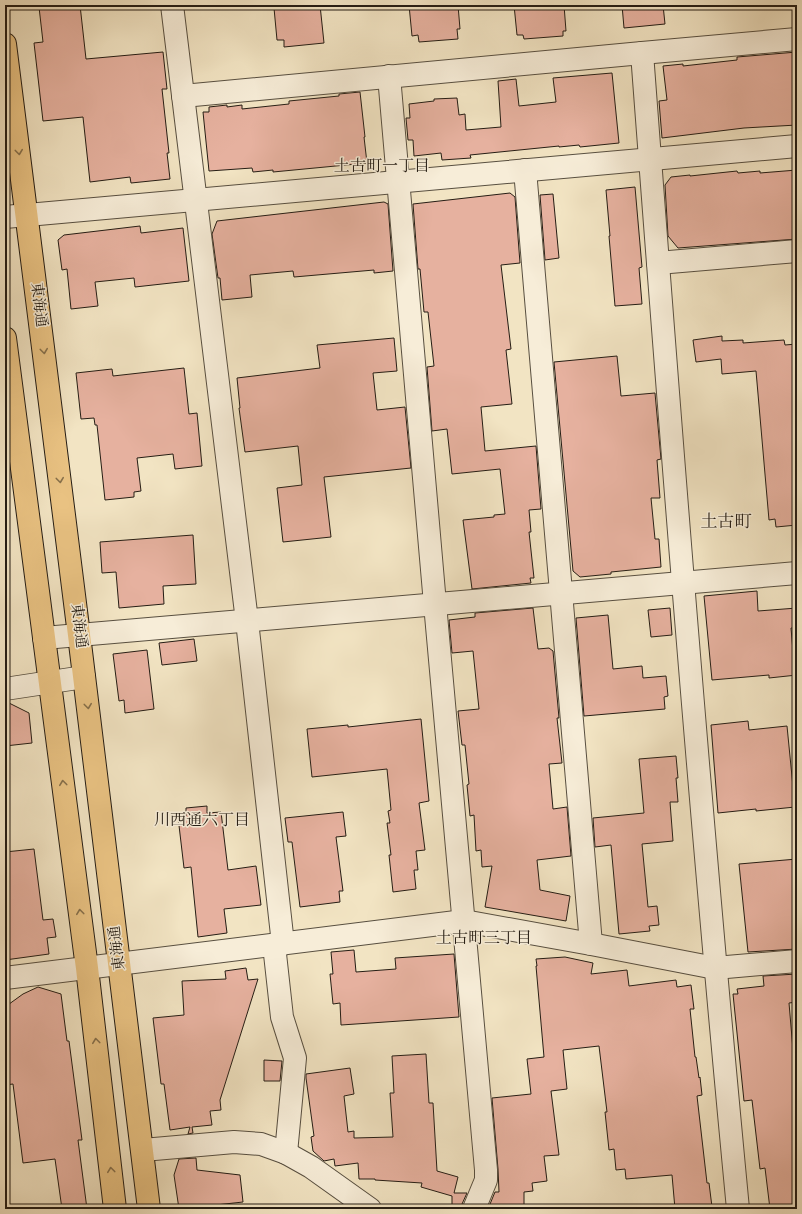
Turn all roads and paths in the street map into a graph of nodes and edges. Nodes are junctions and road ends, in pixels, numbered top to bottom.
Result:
1 (172, 5) edge
2 (797, 40) edge
3 (5, 44) edge
4 (642, 53) junction
5 (389, 76) junction
6 (183, 96) junction
7 (797, 146) edge
8 (650, 159) junction
9 (525, 170) junction
10 (398, 182) junction
11 (196, 200) junction
12 (27, 215) junction
13 (5, 217) edge
14 (797, 251) edge
15 (658, 263) junction
16 (5, 338) edge
17 (797, 573) edge
18 (683, 583) junction
19 (561, 594) junction
20 (435, 604) junction
21 (247, 621) junction
22 (79, 635) junction
23 (44, 638) junction
24 (84, 677) junction
25 (49, 682) junction
26 (5, 689) edge
27 (464, 921) junction
28 (591, 944) junction
29 (278, 945) junction
30 (797, 961) edge
31 (120, 964) junction
32 (87, 968) junction
33 (715, 968) junction
34 (5, 978) edge
35 (142, 1150) junction
36 (286, 1153) junction
37 (115, 1209) edge
38 (149, 1209) edge
39 (370, 1209) edge
40 (474, 1209) edge
41 (738, 1209) edge

1 - 6 street
2 - 4 street
3 -> 12 main road, 東海通
4 - 5 street
4 - 8 street
5 - 6 street
5 - 10 street
6 - 11 street
7 - 8 street
8 - 9 street
8 - 15 street
9 - 10 street
9 - 19 street
10 - 11 street
10 - 20 street
11 - 12 street
11 - 21 street
12 - 13 street
12 -> 22 main road, 東海通
14 - 15 street
15 - 18 street
16 - 23 main road
17 - 18 street
18 - 19 street
18 - 33 street
19 - 20 street
19 - 28 street
20 - 21 street
20 - 27 street
21 - 22 street
21 - 29 street
22 - 23 street
22 - 24 main road, 東海通
23 - 25 main road
24 - 25 street
24 -> 31 main road, 東海通
25 - 26 street
32 -> 25 main road
27 - 28 street
27 - 29 street
27 - 40 street
28 - 33 street
29 - 31 street
29 - 36 street
30 - 33 street
31 - 32 street
31 - 35 main road, 東海通
32 - 34 street
37 -> 32 main road
33 - 41 street
35 - 36 street
35 - 38 main road, 東海通
36 - 39 street

